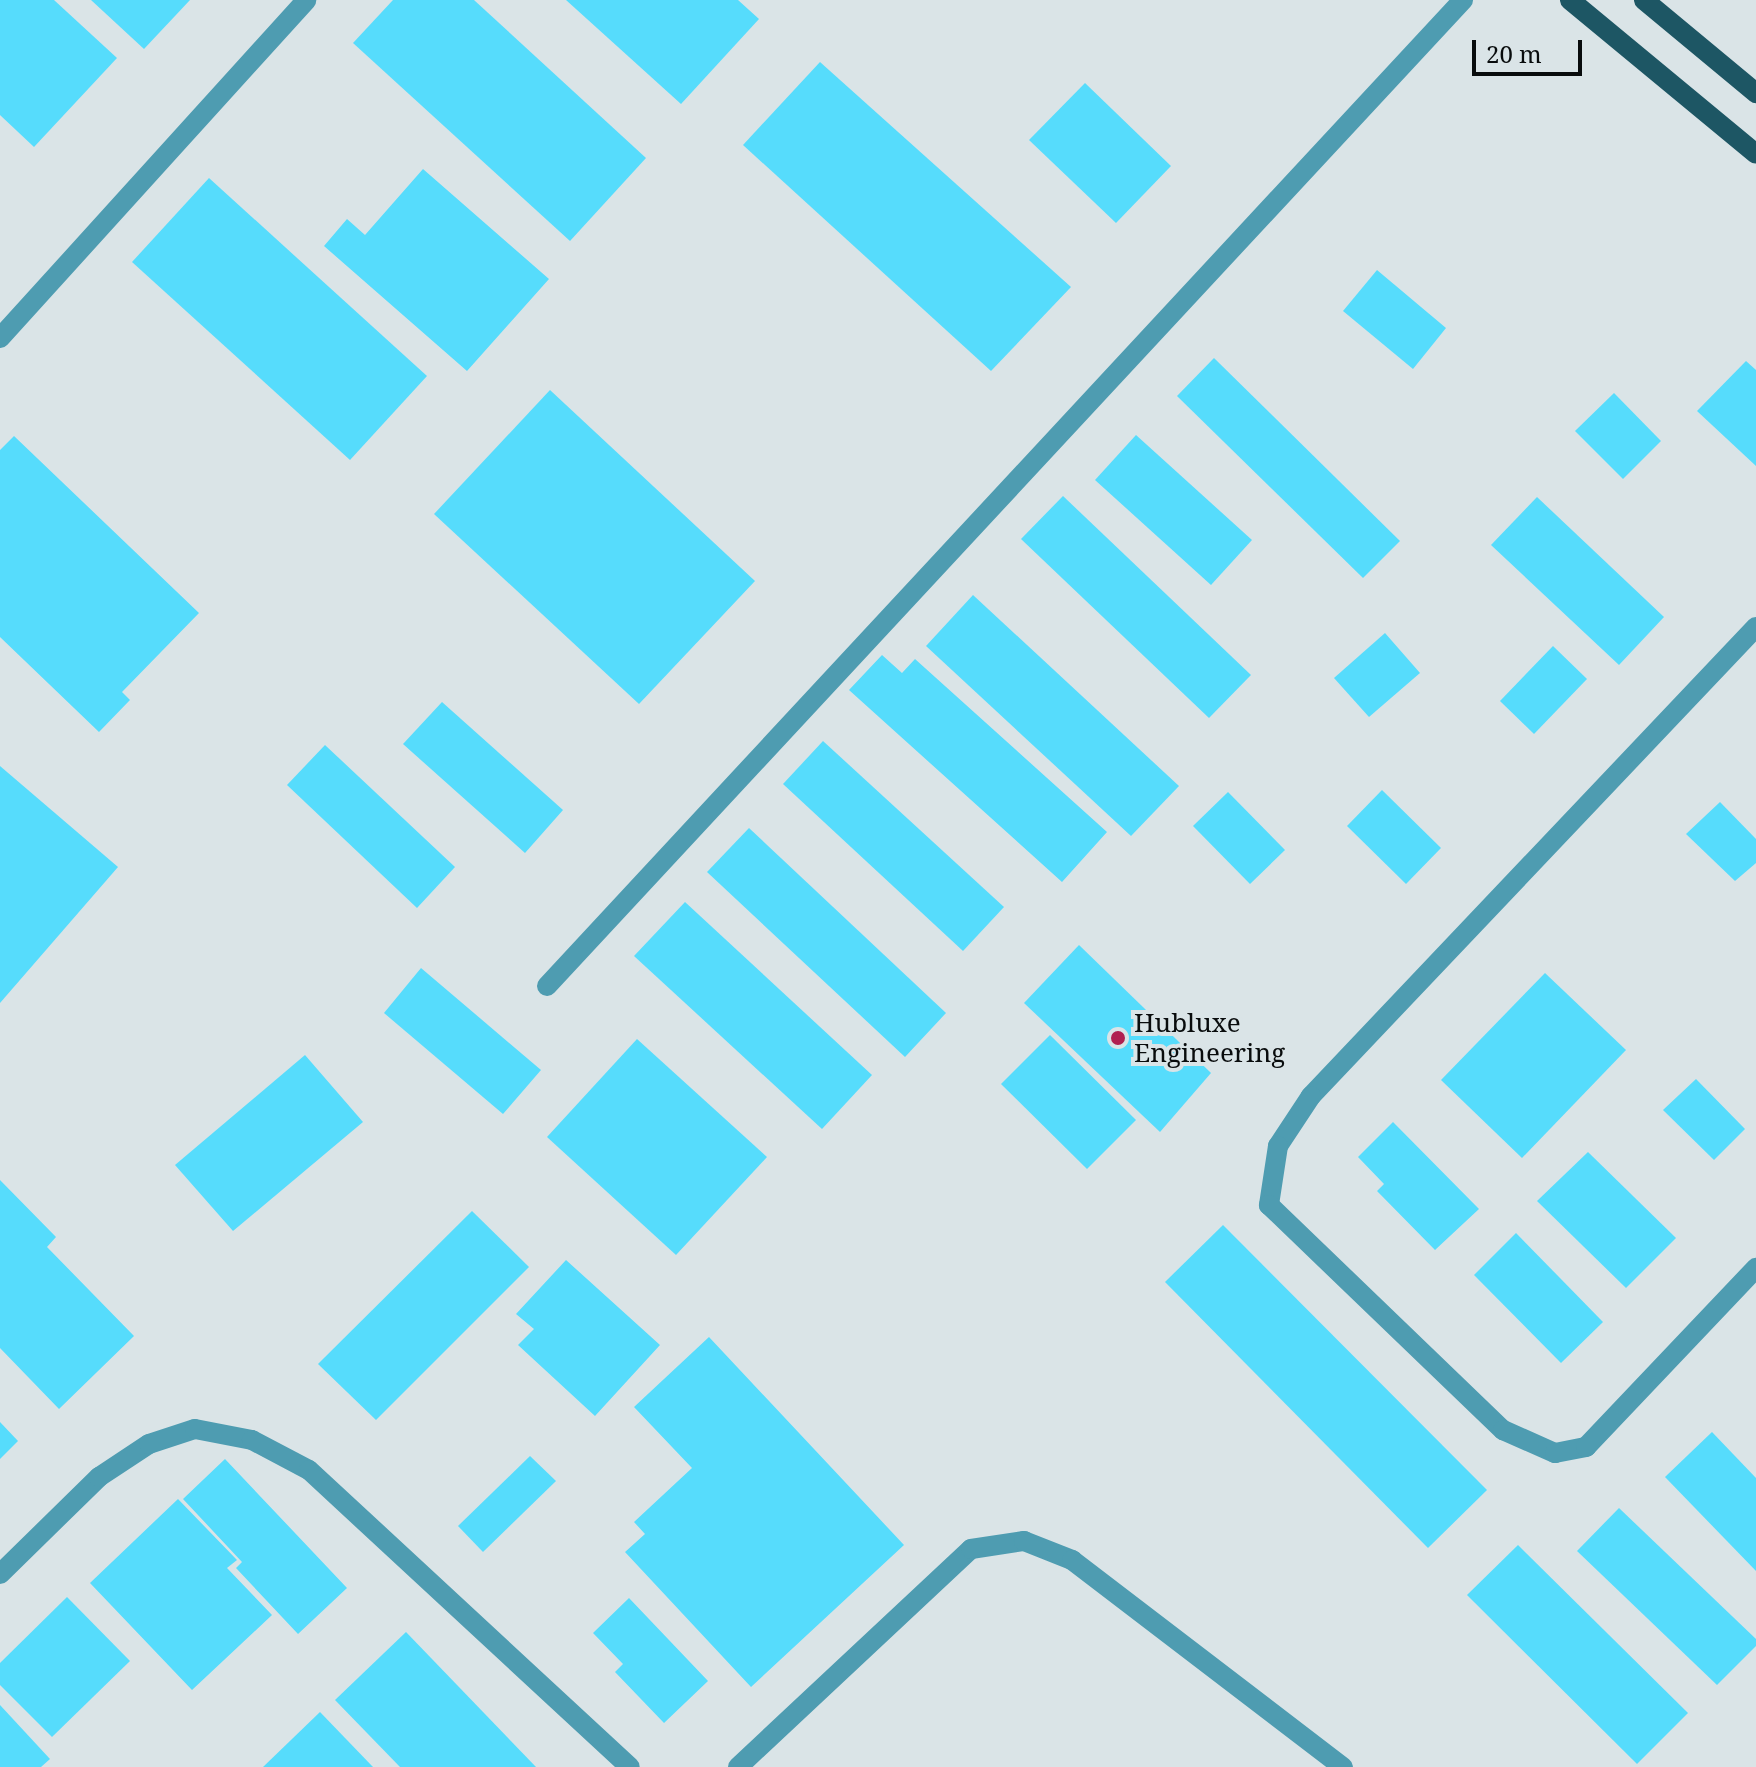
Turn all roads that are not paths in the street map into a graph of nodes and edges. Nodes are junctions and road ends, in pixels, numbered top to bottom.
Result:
1 (306, 0) edge
2 (1463, 0) edge
3 (1570, 0) edge
4 (1653, 2) edge
5 (1756, 93) edge
6 (1756, 154) edge
7 (0, 338) edge
8 (1756, 627) edge
9 (547, 986) dead end
10 (1756, 1268) edge
11 (0, 1574) edge
12 (630, 1767) edge
13 (738, 1767) edge
14 (1343, 1767) edge

1 - 7 street
2 - 9 street
3 - 6 main road
4 - 5 main road
8 - 10 street
11 - 12 street
13 - 14 street

